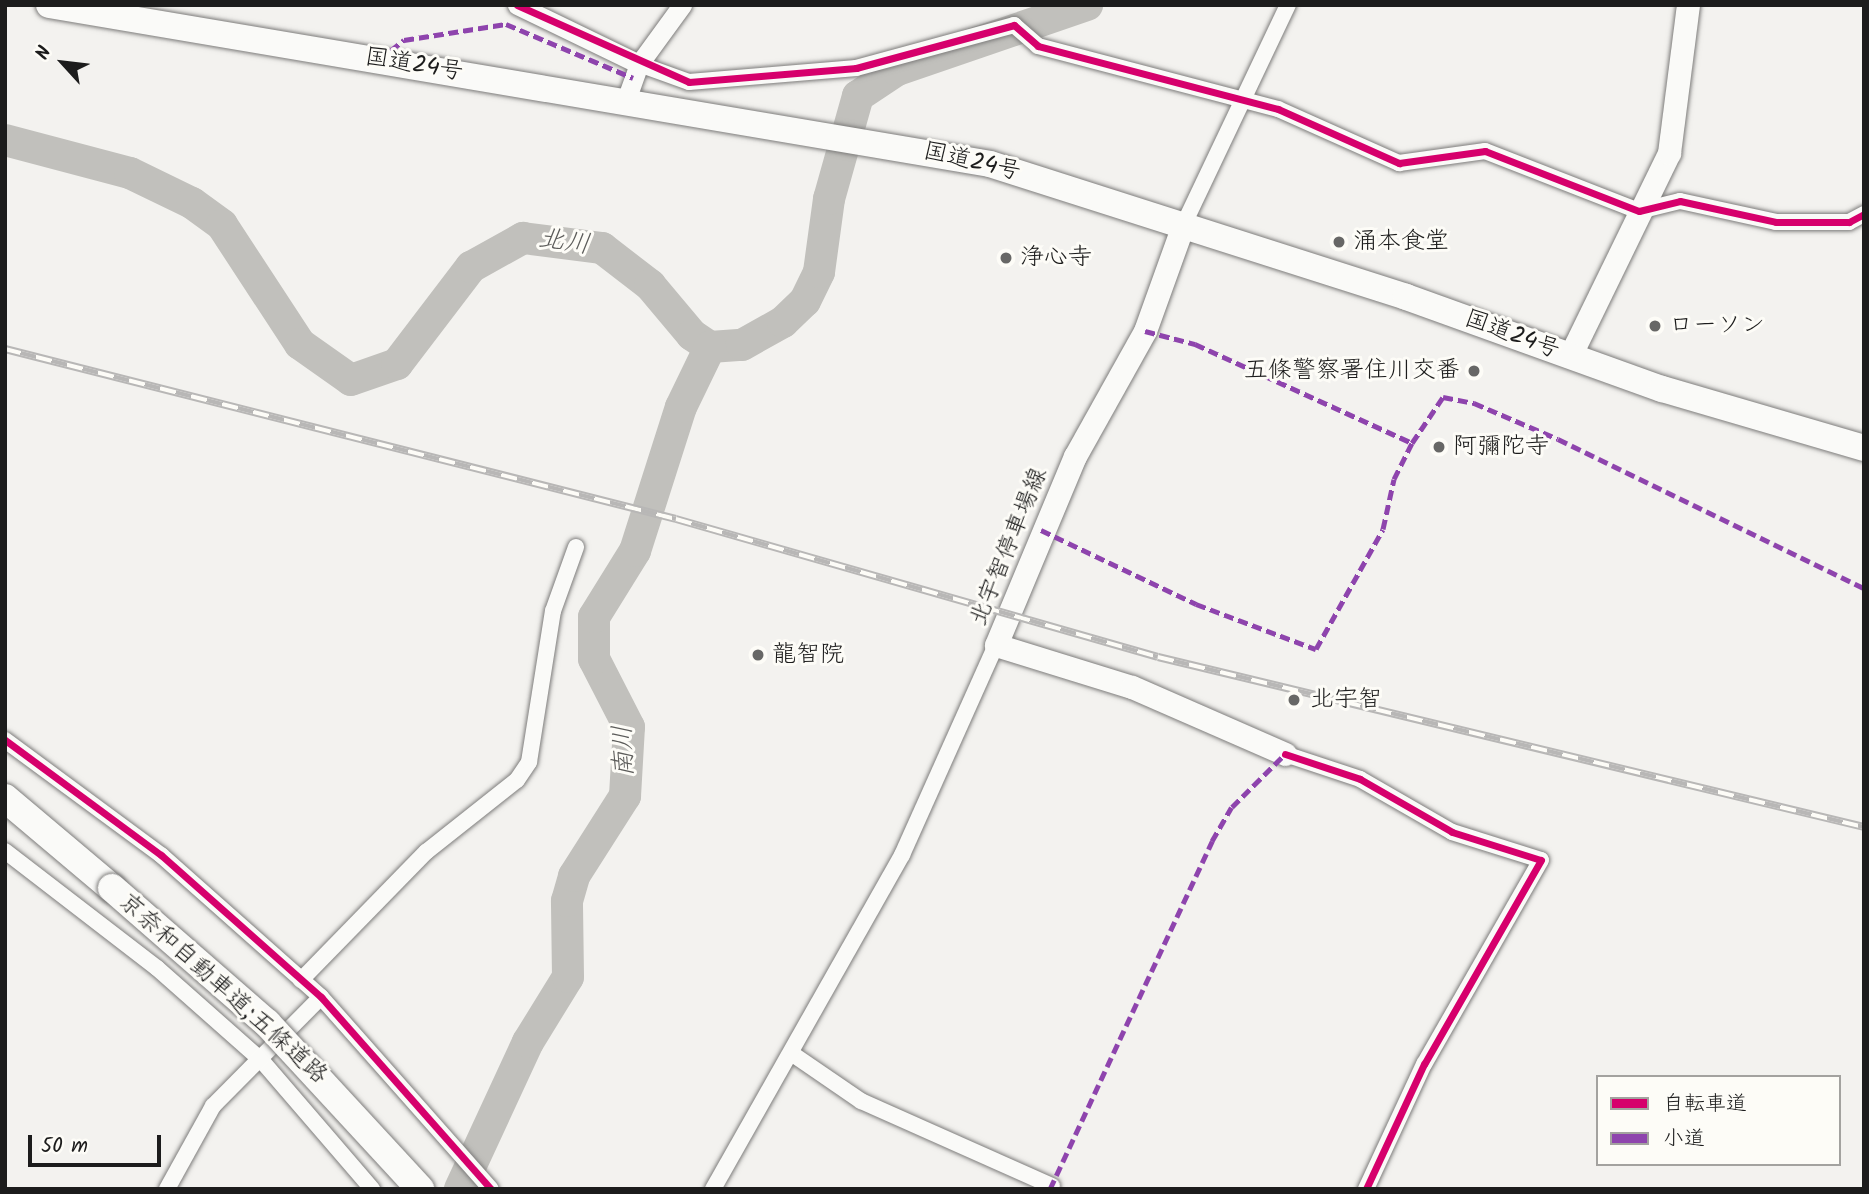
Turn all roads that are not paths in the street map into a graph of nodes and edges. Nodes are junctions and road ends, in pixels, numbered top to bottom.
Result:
1 (49, 5) edge
2 (517, 5) edge
3 (682, 5) edge
4 (1288, 5) edge
5 (1688, 5) edge
6 (639, 64) junction
7 (625, 103) junction
8 (1241, 103) junction
9 (1639, 211) junction
10 (1864, 214) edge
11 (1182, 228) junction
12 (1570, 356) junction
13 (1864, 448) edge
14 (576, 547) dead end
15 (996, 645) junction
16 (5, 740) edge
17 (1284, 754) joint
18 (5, 798) edge
19 (5, 811) edge
20 (5, 851) edge
21 (112, 888) junction
22 (301, 980) junction
23 (321, 997) junction
24 (790, 1053) junction
25 (262, 1061) junction
26 (1052, 1186) dead end
27 (167, 1189) edge
28 (372, 1189) edge
29 (420, 1189) edge
30 (491, 1189) edge
31 (713, 1189) edge
32 (1366, 1189) edge

1 - 7 highway, 国道24号
2 - 6 street
3 - 6 street
4 - 8 street
5 - 9 main road
6 - 7 street
6 - 8 street
7 - 11 highway, 国道24号
8 - 9 street
8 - 11 street
9 - 10 street
9 - 12 main road
11 - 12 highway, 国道24号
11 - 15 main road, 北宇智停車場線
12 - 13 highway, 国道24号
14 - 22 street
15 - 17 main road, 北宇智停車場線
15 - 24 street
16 - 22 street
17 - 32 street
18 - 21 highway
19 - 21 highway, 京奈和自動車道;五條道路
20 - 25 street
21 - 29 highway, 京奈和自動車道;五條道路, bridge
22 - 23 street
23 - 25 street
23 - 30 street
24 - 26 street
24 - 31 street
25 - 27 street
25 - 28 street

